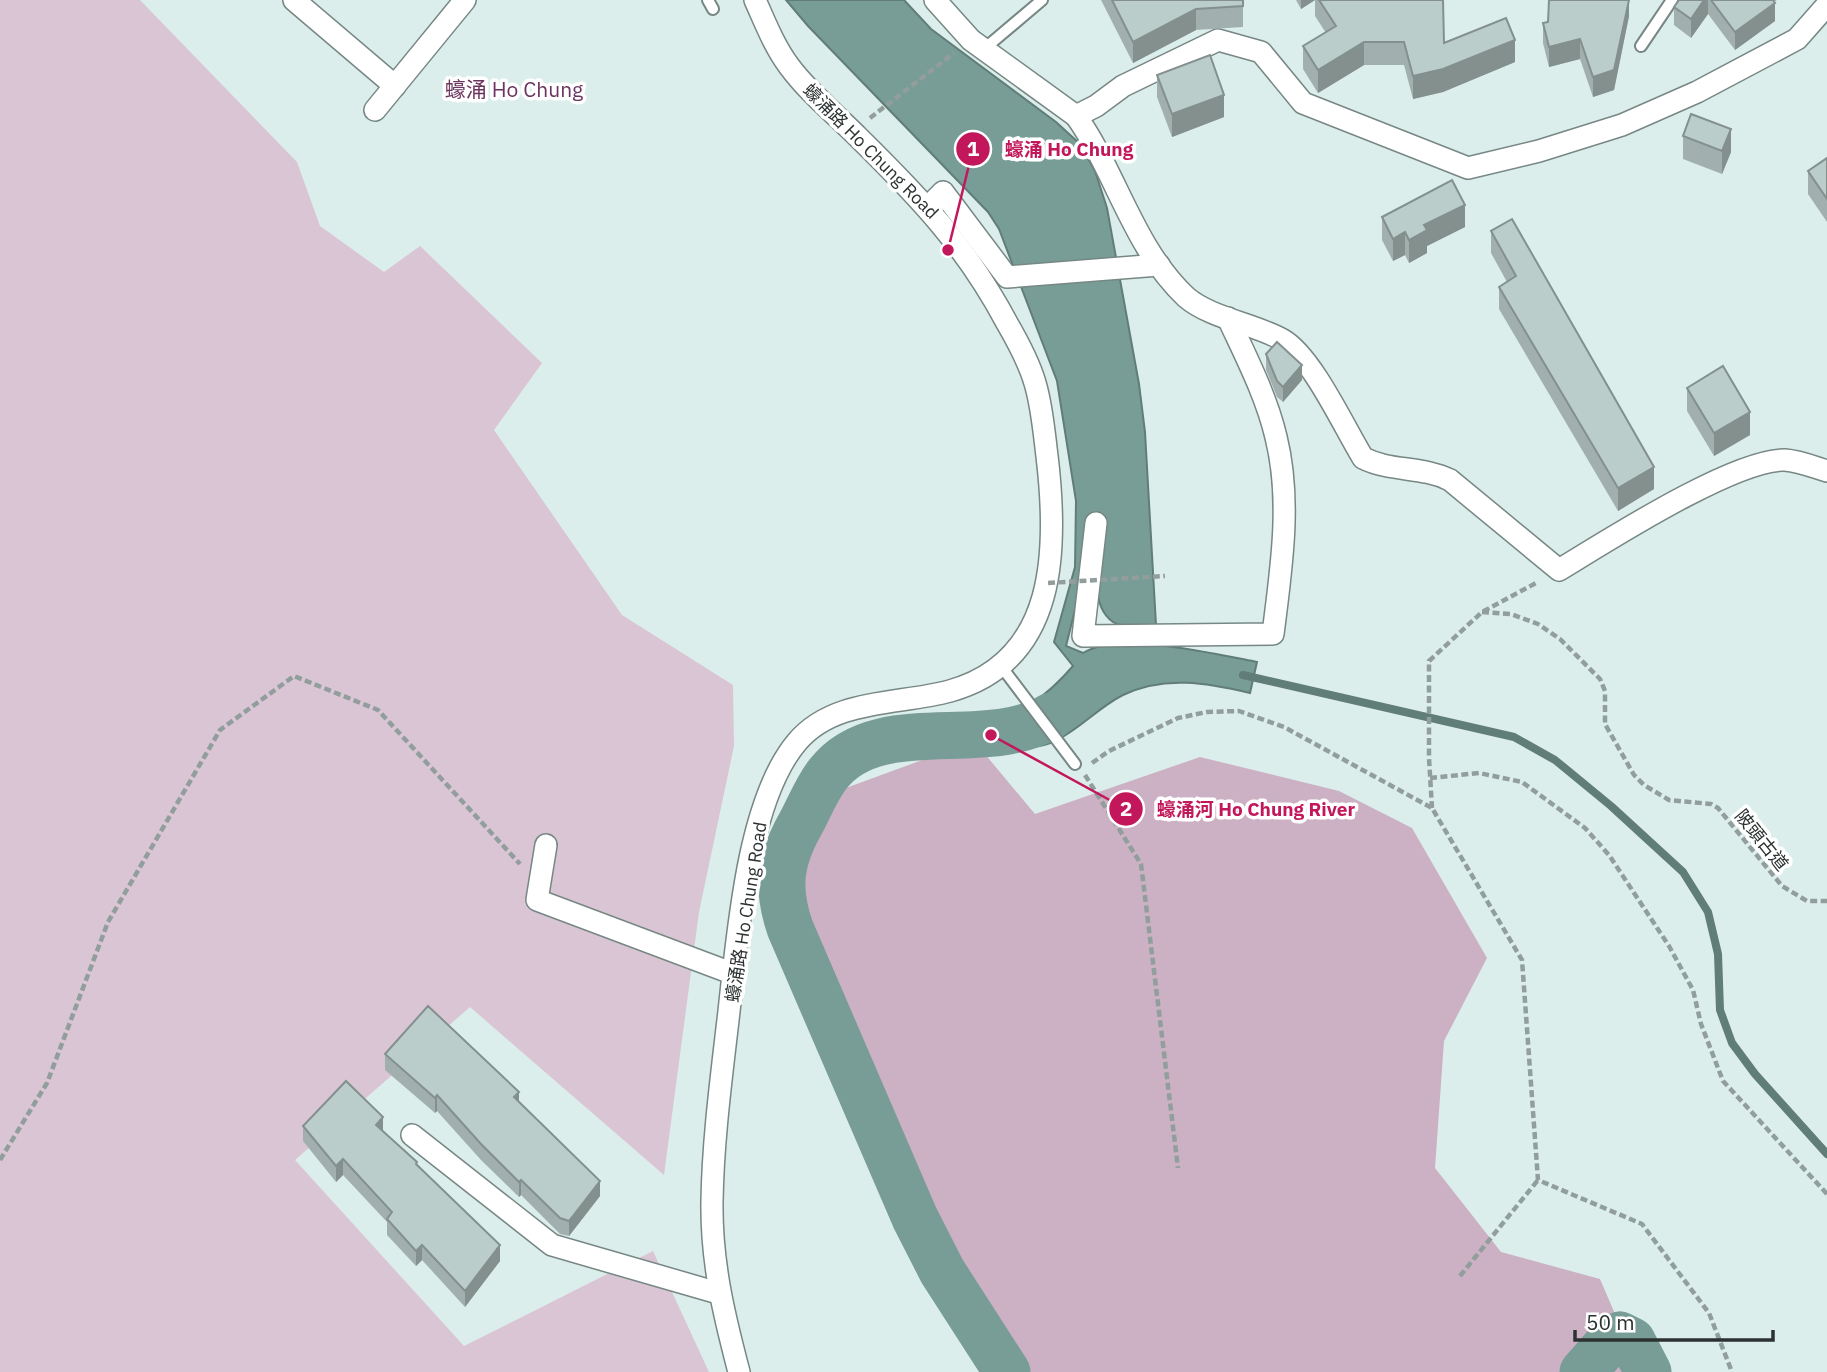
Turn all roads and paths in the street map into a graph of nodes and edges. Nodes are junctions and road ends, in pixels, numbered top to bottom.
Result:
1 (294, 0) edge
2 (465, 0) edge
3 (755, 0) edge
4 (935, 0) edge
5 (1042, 0) edge
6 (1672, 0) edge
7 (1827, 5) edge
8 (977, 44) junction
9 (1641, 46) dead end
10 (395, 86) junction
11 (375, 110) dead end
12 (1076, 116) junction
13 (853, 132) junction
14 (928, 207) junction
15 (1159, 265) junction
16 (1228, 318) junction
17 (1827, 471) edge
18 (1096, 523) dead end
19 (1559, 570) junction
20 (1165, 576) dead end
21 (1048, 583) junction
22 (1482, 612) junction
23 (1001, 666) junction
24 (1078, 767) junction
25 (1430, 778) junction
26 (1432, 808) junction
27 (546, 845) dead end
28 (540, 885) junction
29 (1827, 901) edge
30 (734, 974) junction
31 (412, 1135) dead end
32 (0, 1160) edge
33 (1178, 1168) dead end
34 (1538, 1180) junction
35 (1827, 1194) edge
36 (1460, 1276) dead end
37 (718, 1293) junction
38 (739, 1372) edge
39 (1732, 1372) edge

1 - 10 street
2 - 10 street
3 - 13 street, 蠔涌路 Ho Chung Road
4 - 8 street
5 - 8 lane
6 - 9 lane
7 - 12 street
8 - 12 street
8 - 13 path
10 - 11 street
12 - 15 street
13 - 14 street, 蠔涌路 Ho Chung Road
14 - 15 street
14 - 21 street, 蠔涌路 Ho Chung Road
15 - 16 street
16 - 18 street
16 - 19 street
17 - 19 street
19 - 22 path
20 - 21 path, bridge
21 - 23 street, 蠔涌路 Ho Chung Road
22 - 25 path
22 - 29 path, 陂頭古道
23 - 24 lane
23 - 30 street, 蠔涌路 Ho Chung Road
24 - 26 path
24 - 33 path
25 - 26 path
25 - 35 path
26 - 34 path
27 - 28 street
28 - 30 street
28 - 32 path
30 - 37 street, 蠔涌路 Ho Chung Road
31 - 37 street
34 - 36 path
34 - 39 path
37 - 38 street, 蠔涌路 Ho Chung Road

